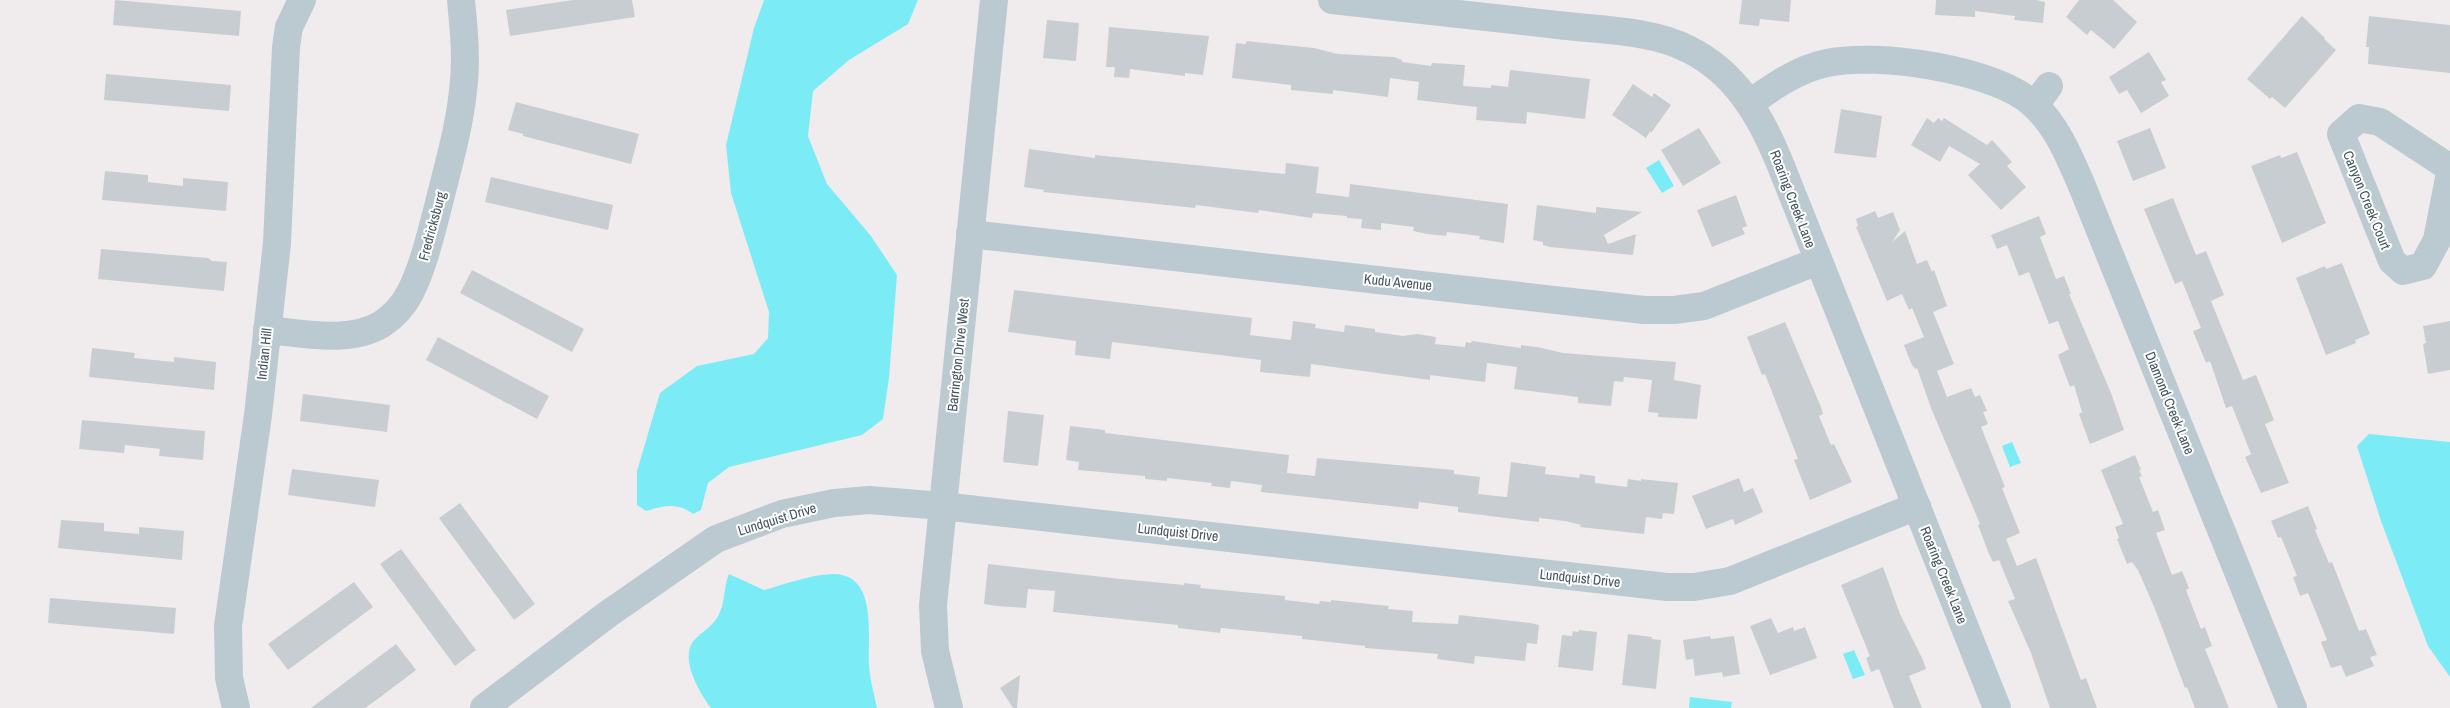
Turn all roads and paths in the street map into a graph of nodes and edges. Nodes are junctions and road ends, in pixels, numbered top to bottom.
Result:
1 (302, 0) edge
2 (461, 0) edge
3 (994, 0) edge
4 (1332, 0) edge
5 (1750, 103) junction
6 (2450, 168) edge
7 (2450, 172) edge
8 (970, 234) junction
9 (1818, 261) junction
10 (266, 330) junction
11 (942, 506) junction
12 (1917, 506) junction
13 (236, 708) edge
14 (484, 708) edge
15 (949, 708) edge
16 (1997, 708) edge
17 (2292, 708) edge

1 - 10 street, Indian Hill
2 - 10 street, Fredricksburg
3 - 8 street, Barrington Drive West
4 - 5 street, Roaring Creek Lane
5 - 9 street, Roaring Creek Lane
5 - 17 street, Diamond Creek Lane
6 - 7 street, Canyon Creek Court
8 - 9 street, Kudu Avenue
8 - 11 street, Barrington Drive West
9 - 12 street, Roaring Creek Lane
10 - 13 street, Indian Hill
11 - 12 street, Lundquist Drive
11 - 14 street, Lundquist Drive
11 - 15 street, Barrington Drive West
12 - 16 street, Roaring Creek Lane

